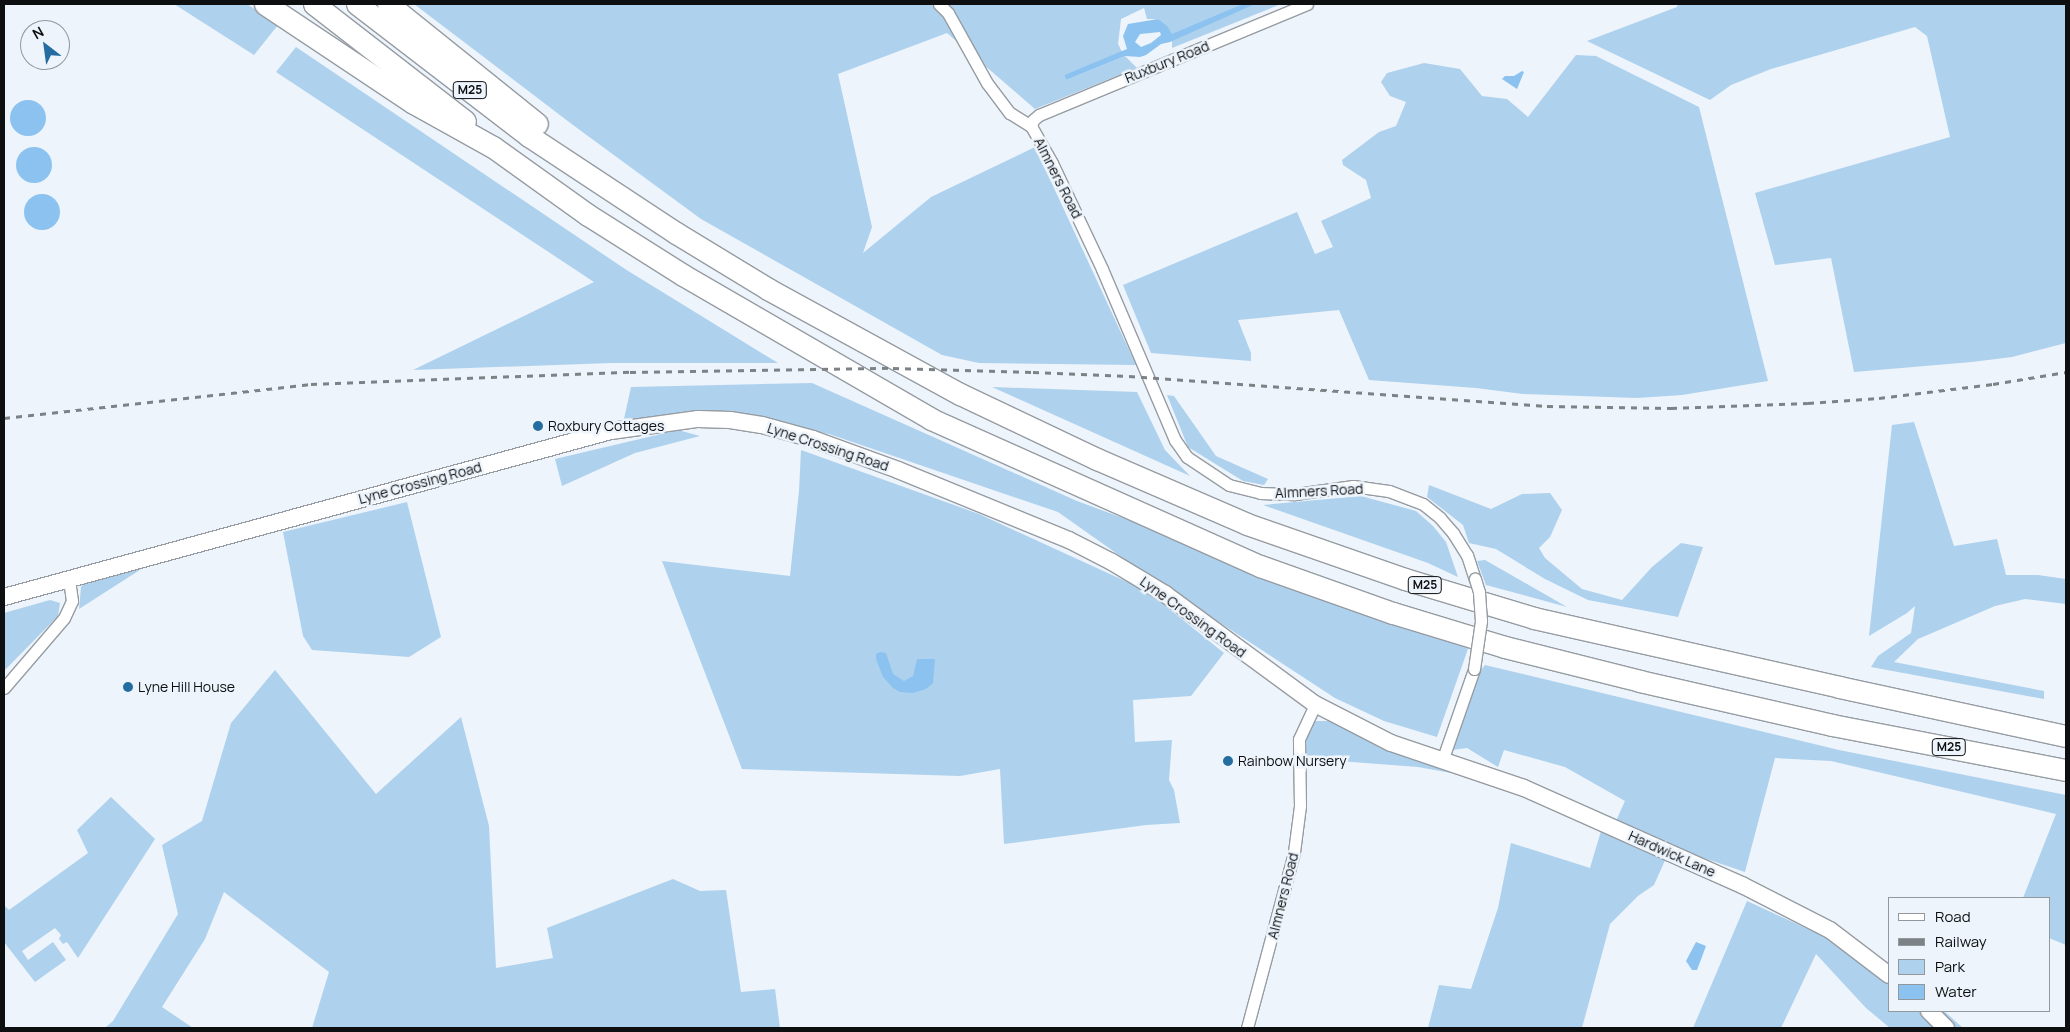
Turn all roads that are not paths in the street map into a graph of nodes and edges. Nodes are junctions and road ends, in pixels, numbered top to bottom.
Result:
1 (265, 4) edge
2 (314, 4) edge
3 (357, 4) edge
4 (388, 4) edge
5 (939, 4) edge
6 (1307, 4) edge
7 (1031, 126) junction
8 (493, 147) junction
9 (585, 172) junction
10 (68, 579) junction
11 (4, 597) edge
12 (4, 688) edge
13 (1315, 704) junction
14 (2066, 736) edge
15 (1442, 760) junction
16 (2066, 770) edge
17 (1888, 974) edge
18 (1930, 1012) edge
19 (1247, 1028) edge
20 (1946, 1028) edge

1 - 8 highway
2 - 8 highway, M25
3 - 9 highway, M25
4 - 9 highway
5 - 7 street
6 - 7 street, Ruxbury Road
7 - 15 street, Almners Road, bridge
8 - 16 highway, M25
9 - 14 highway, M25
10 - 11 street, Lyne Crossing Road
10 - 12 street
10 - 13 street, Lyne Crossing Road
13 - 15 street, Lyne Crossing Road
13 - 19 street, Almners Road
15 - 17 street, Hardwick Lane
18 - 20 street

